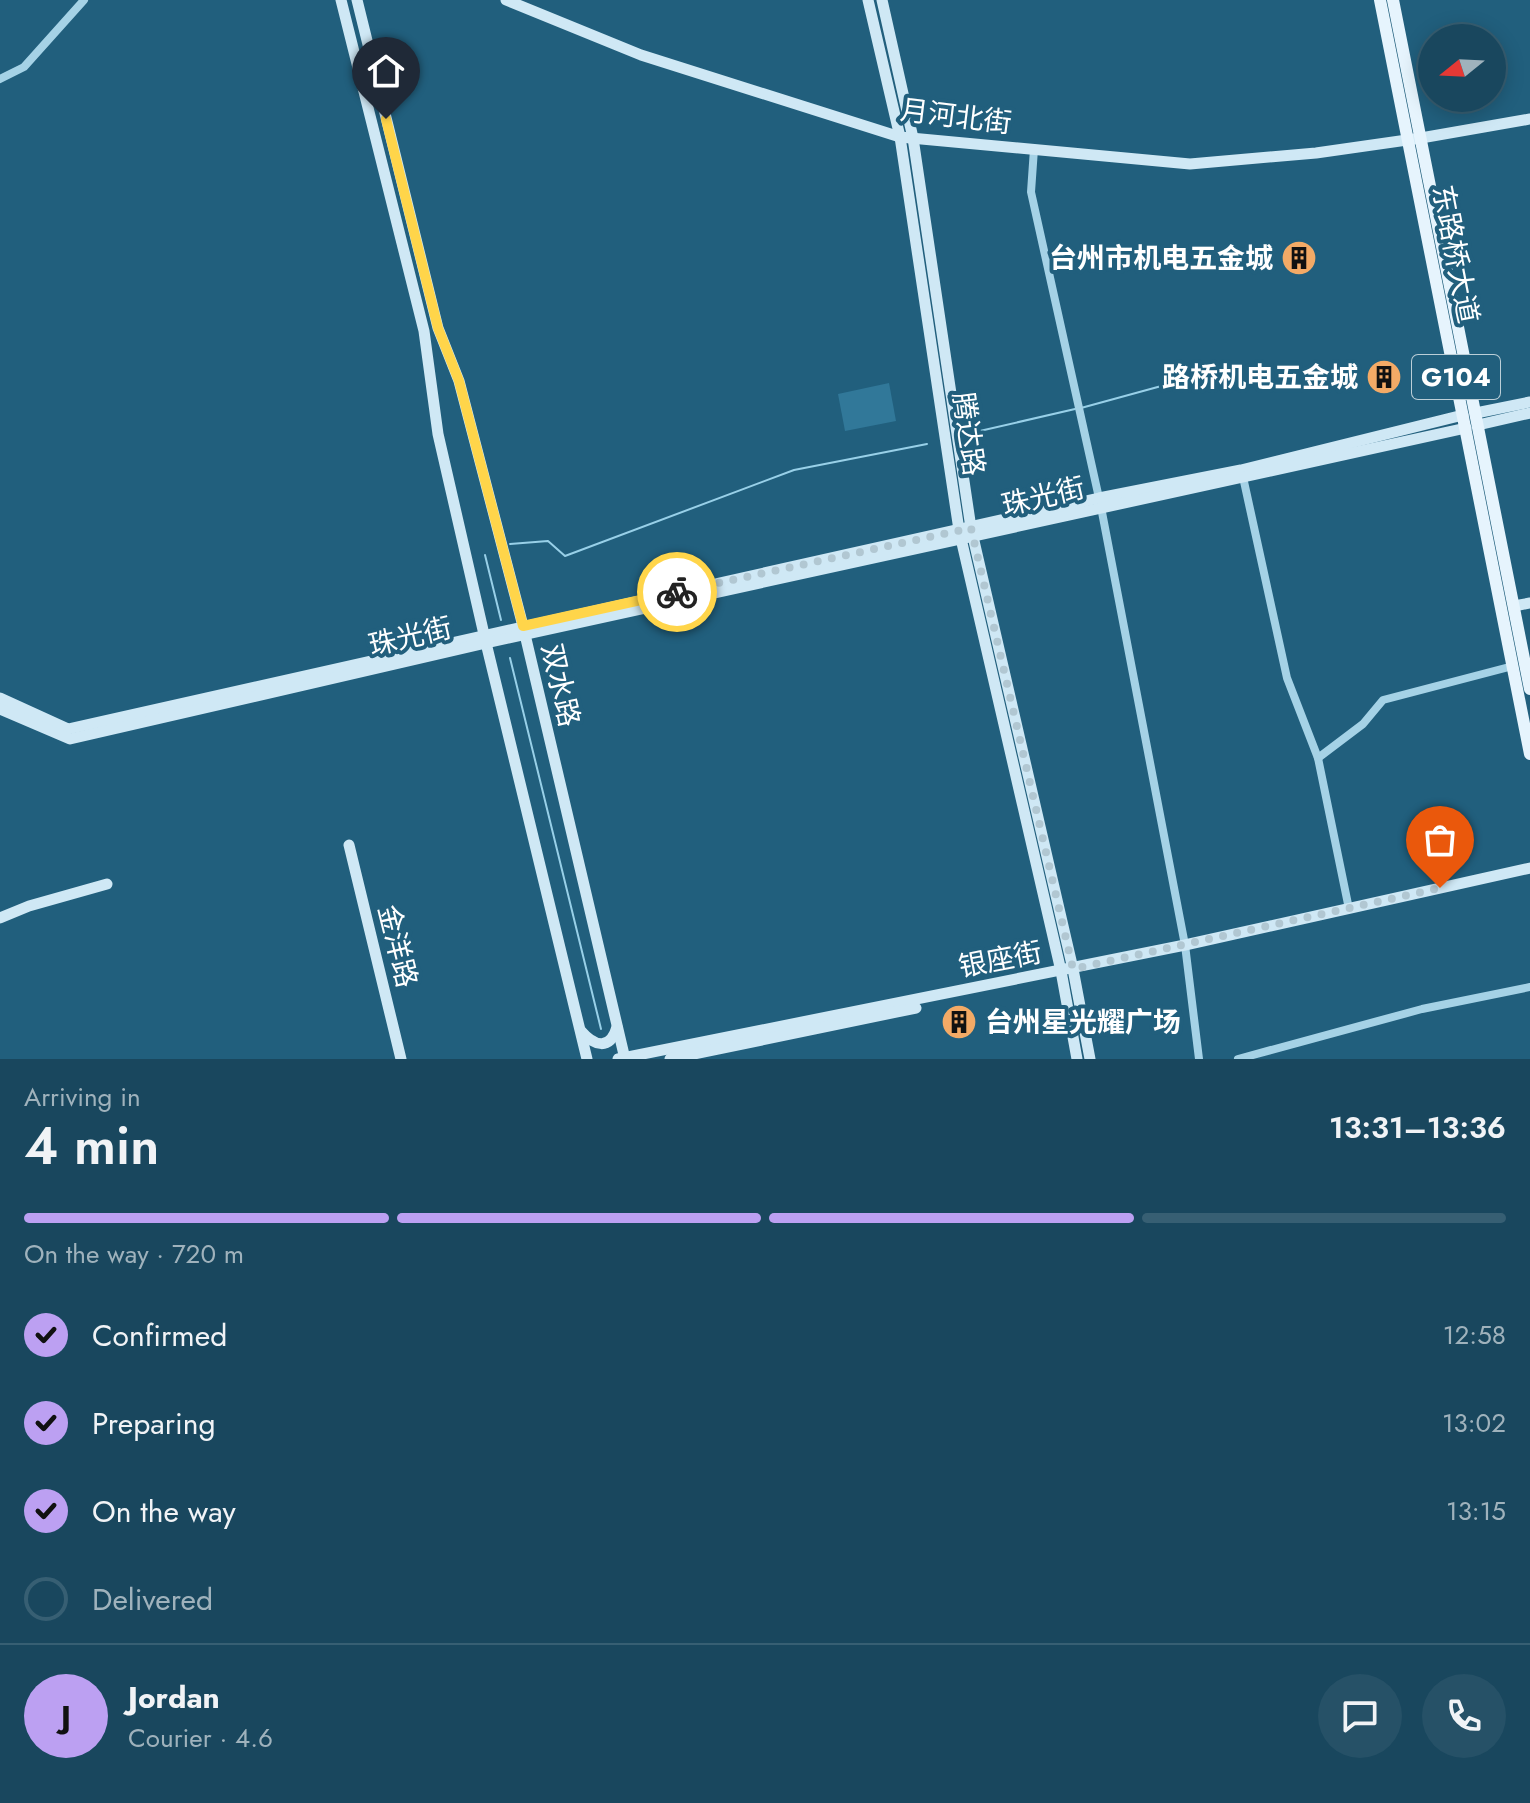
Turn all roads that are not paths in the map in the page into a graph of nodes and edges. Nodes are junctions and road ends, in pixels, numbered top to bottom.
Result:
1 (84, 0) edge
2 (341, 0) edge
3 (357, 0) edge
4 (506, 0) edge
5 (868, 0) edge
6 (882, 0) edge
7 (1380, 0) edge
8 (1393, 0) edge
9 (0, 79) edge
10 (1530, 119) edge
11 (906, 137) junction
12 (1414, 139) junction
13 (1034, 149) junction
14 (1530, 402) edge
15 (1530, 413) edge
16 (1471, 420) junction
17 (1243, 477) junction
18 (1100, 502) junction
19 (966, 534) junction
20 (1530, 603) edge
21 (1514, 606) junction
22 (524, 630) junction
23 (485, 639) junction
24 (1513, 666) junction
25 (1530, 689) edge
26 (0, 698) edge
27 (0, 709) edge
28 (69, 734) junction
29 (1530, 754) edge
30 (1318, 758) junction
31 (349, 845) dead end
32 (1530, 871) edge
33 (107, 884) dead end
34 (1349, 909) junction
35 (0, 918) edge
36 (1185, 948) junction
37 (1068, 973) junction
38 (1530, 987) edge
39 (617, 1026) junction
40 (580, 1031) junction
41 (625, 1058) edge
42 (401, 1059) edge
43 (587, 1059) edge
44 (618, 1059) edge
45 (670, 1059) edge
46 (1077, 1059) edge
47 (1090, 1059) edge
48 (1199, 1059) edge
49 (1238, 1059) edge

1 - 9 street
2 - 23 main road
3 - 22 main road, 双水路
4 - 11 main road, 月河北街
5 - 11 main road, 腾达路
6 - 11 main road, 腾达路
7 - 12 main road, 东路桥大道 / G104
8 - 12 main road, 东路桥大道 / G104
10 - 12 main road, 月河北街
11 - 13 main road, 月河北街
11 - 19 main road, 腾达路
12 - 13 main road, 月河北街
12 - 16 main road, 东路桥大道 / G104
13 - 18 street
14 - 16 main road
15 - 16 main road
16 - 17 main road, 珠光街
16 - 18 main road, 珠光街
16 - 21 main road, 东路桥大道 / G104
16 - 24 main road, 东路桥大道 / G104
17 - 18 main road, 珠光街
17 - 30 street
18 - 19 main road, 珠光街
18 - 36 street
19 - 22 main road, 珠光街
19 - 37 main road, 腾达路
20 - 21 main road
21 - 25 main road, 东路桥大道 / G104
22 - 23 main road, 珠光街
22 - 39 main road, 双水路
23 - 28 main road, 珠光街
23 - 40 main road
24 - 29 main road, 东路桥大道 / G104
24 - 30 street
26 - 28 main road
27 - 28 main road
30 - 34 street
31 - 42 main road, 金洋路
32 - 34 main road
32 - 36 main road
33 - 35 main road
34 - 36 main road
36 - 37 main road
36 - 48 street
37 - 41 main road, 银座街
37 - 45 main road
37 - 46 main road, 腾达路
37 - 47 main road, 腾达路
38 - 49 street
39 - 40 main road
39 - 41 main road, 双水路
40 - 43 main road
41 - 44 main road, 银座街

